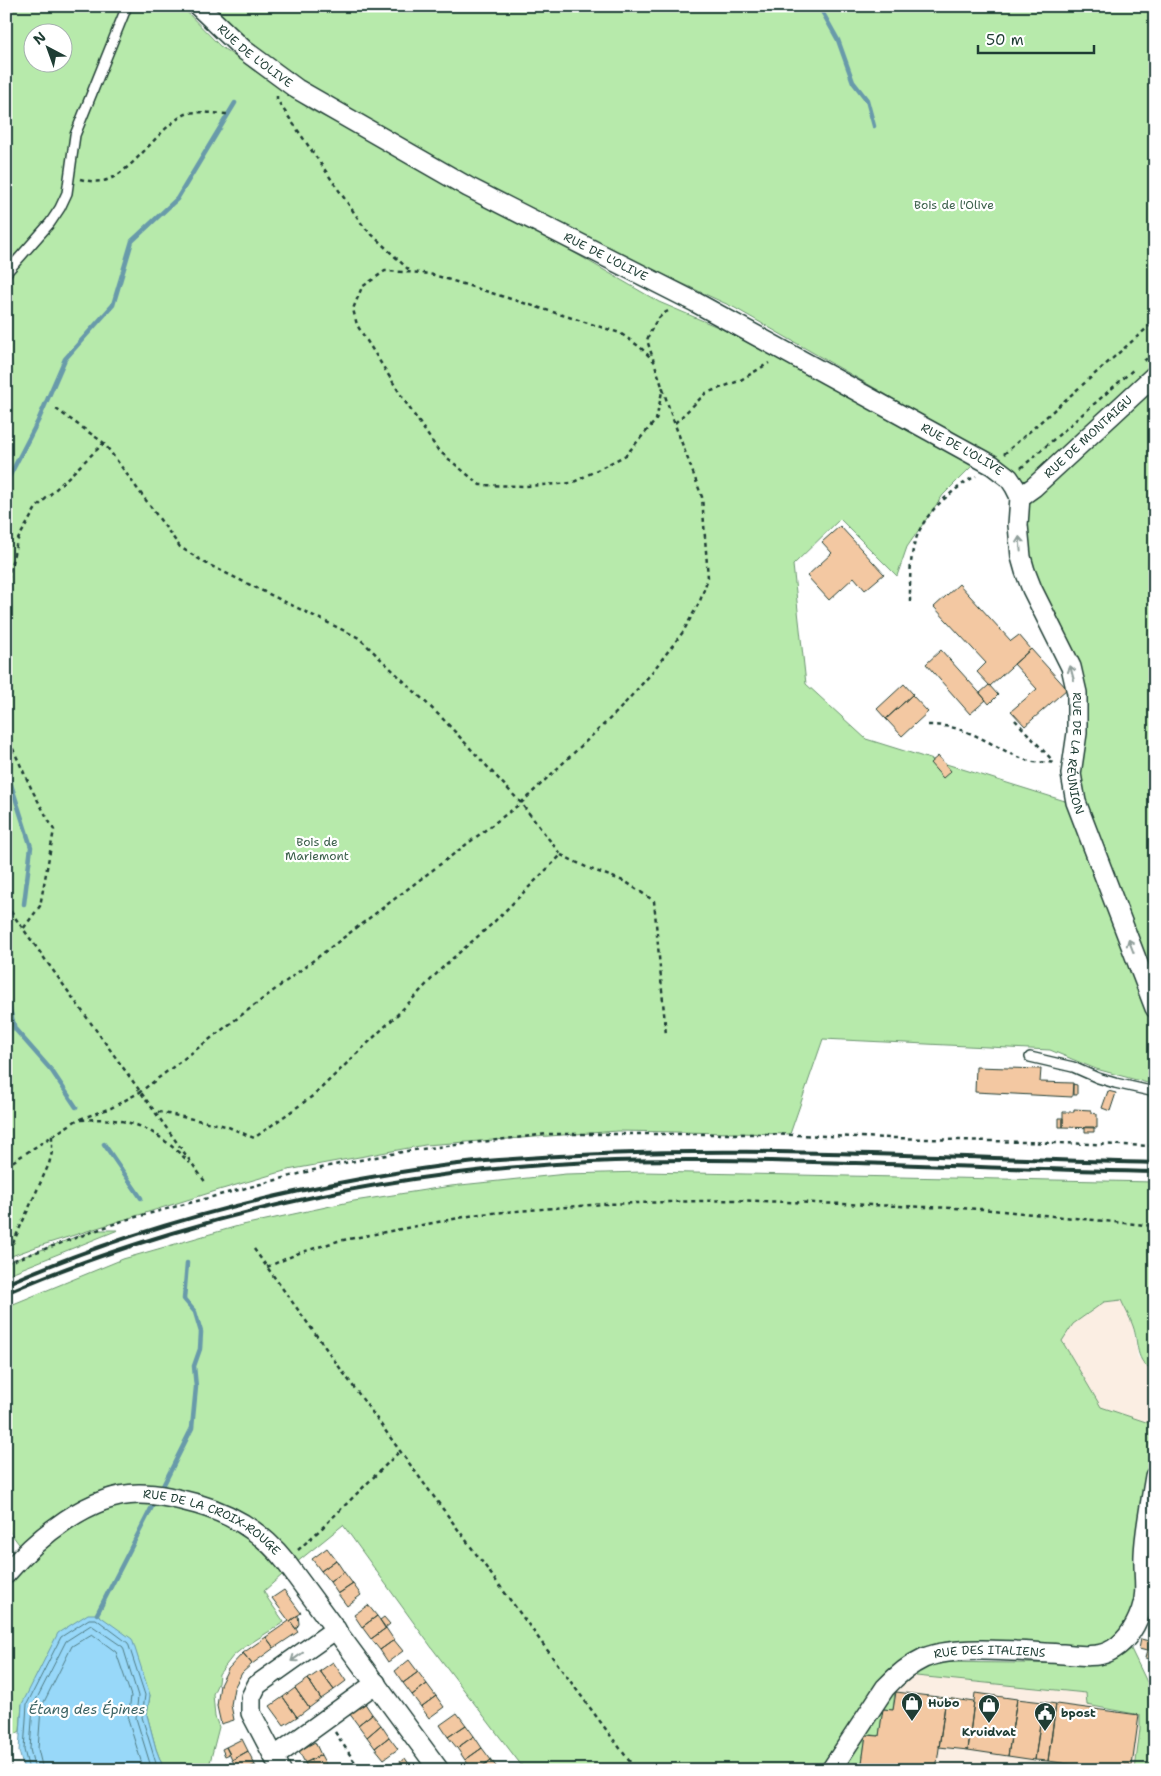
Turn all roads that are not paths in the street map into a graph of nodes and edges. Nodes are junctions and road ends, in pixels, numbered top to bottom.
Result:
1 (127, 6) edge
2 (198, 6) edge
3 (6, 273) edge
4 (1155, 375) edge
5 (1020, 498) junction
6 (1155, 1008) edge
7 (1030, 1057) dead end
8 (1155, 1092) edge
9 (1155, 1476) edge
10 (1150, 1572) edge
11 (6, 1574) edge
12 (336, 1629) junction
13 (376, 1683) junction
14 (278, 1763) edge
15 (439, 1770) edge
16 (831, 1770) edge

1 - 3 lane
2 - 5 street, RUE DE L'OLIVE
4 - 5 street, RUE DE MONTAIGU
6 -> 5 street, RUE DE LA RÉUNION
7 - 8 lane
9 - 10 street
10 - 16 street, RUE DES ITALIENS
11 - 12 street, RUE DE LA CROIX-ROUGE
12 - 13 street, RUE DE LA CROIX-ROUGE
12 -> 14 street
13 - 14 street
13 - 15 street, RUE DE LA CROIX-ROUGE

